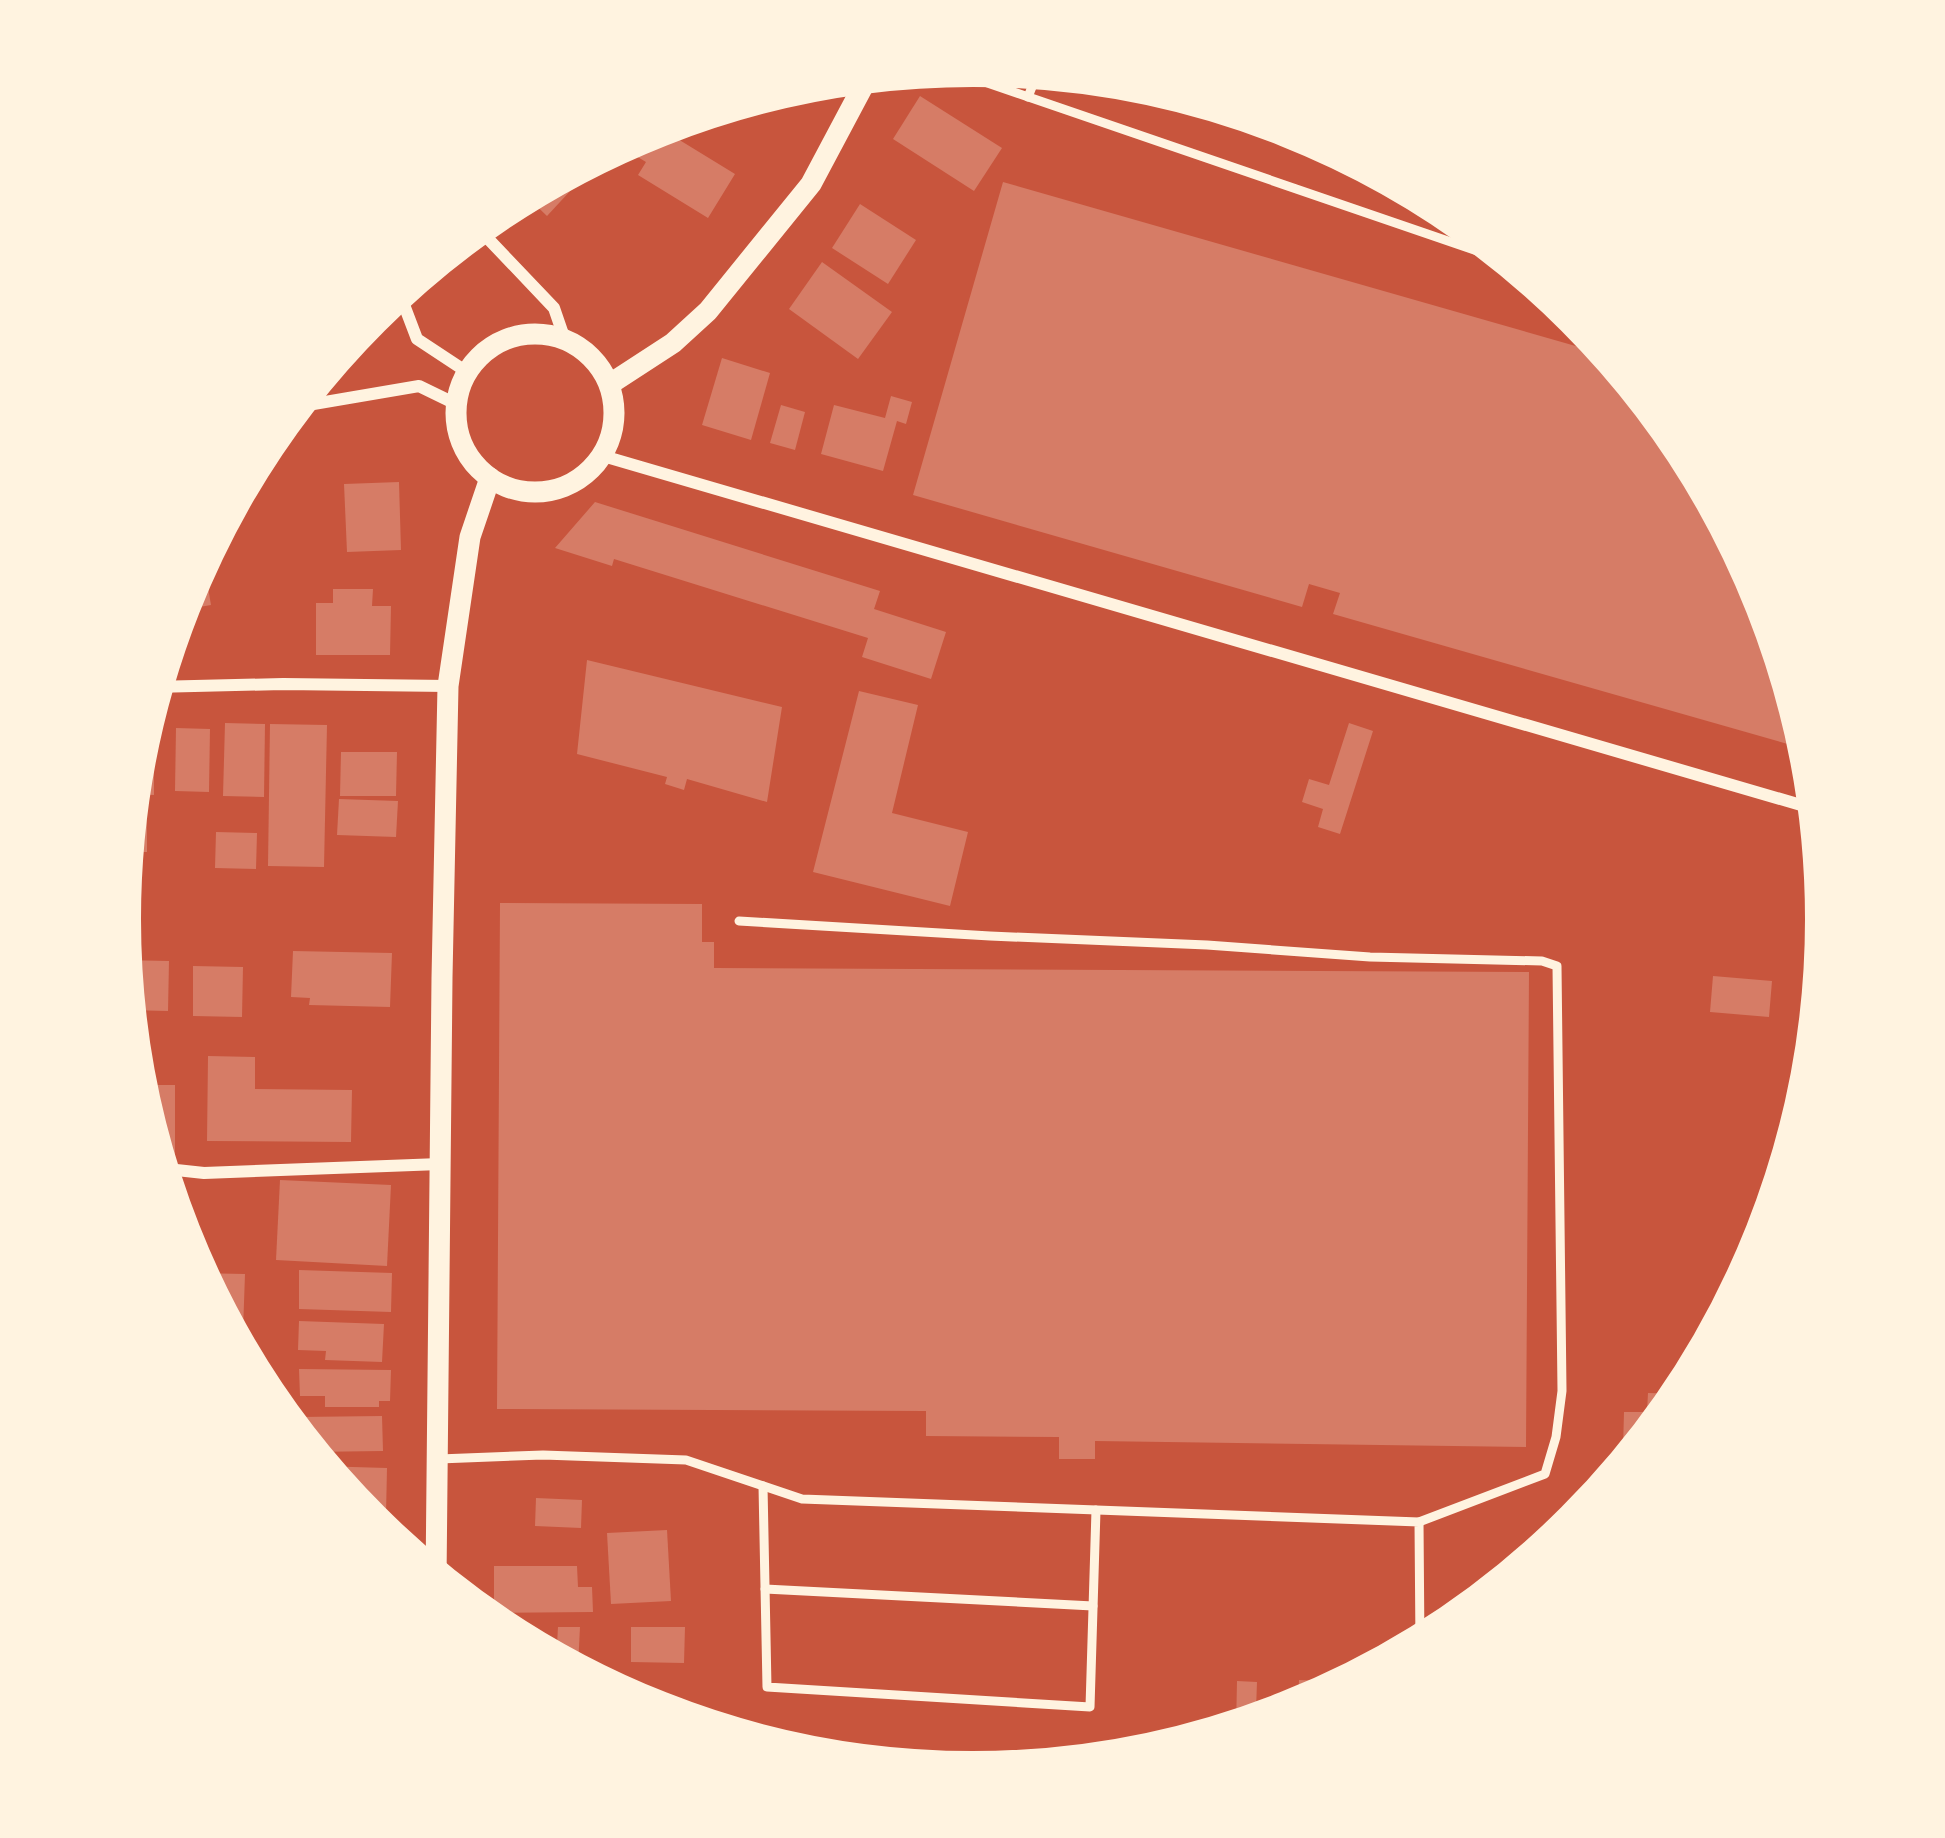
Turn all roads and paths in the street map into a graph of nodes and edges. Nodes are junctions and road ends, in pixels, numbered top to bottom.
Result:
1 (992, 85) edge
2 (1032, 86) edge
3 (860, 92) edge
4 (1028, 97) junction
5 (489, 239) edge
6 (1468, 248) edge
7 (405, 307) edge
8 (566, 340) junction
9 (467, 372) junction
10 (610, 384) junction
11 (317, 403) edge
12 (456, 404) junction
13 (603, 456) junction
14 (490, 478) junction
15 (448, 686) junction
16 (171, 687) edge
17 (1799, 804) edge
18 (739, 921) dead end
19 (440, 1164) junction
20 (177, 1170) edge
21 (437, 1459) junction
22 (763, 1486) junction
23 (1096, 1510) junction
24 (1419, 1522) junction
25 (436, 1558) edge
26 (765, 1589) junction
27 (1093, 1606) junction
28 (1420, 1623) edge

1 - 4 lane
2 - 4 lane
3 - 10 street
4 - 6 lane
5 - 8 street
7 - 9 street
8 - 9 street
8 - 10 street
9 - 12 street
10 - 13 street
11 - 12 street
12 - 14 street
13 - 14 street
13 - 17 street
14 - 15 street
15 - 16 street
15 - 19 street
18 - 24 lane
19 - 20 street
19 - 21 street
21 - 22 lane
21 - 25 street
22 - 23 lane
22 - 26 lane
23 - 24 lane
23 - 27 lane
24 - 28 lane
26 - 27 lane
26 - 27 lane

